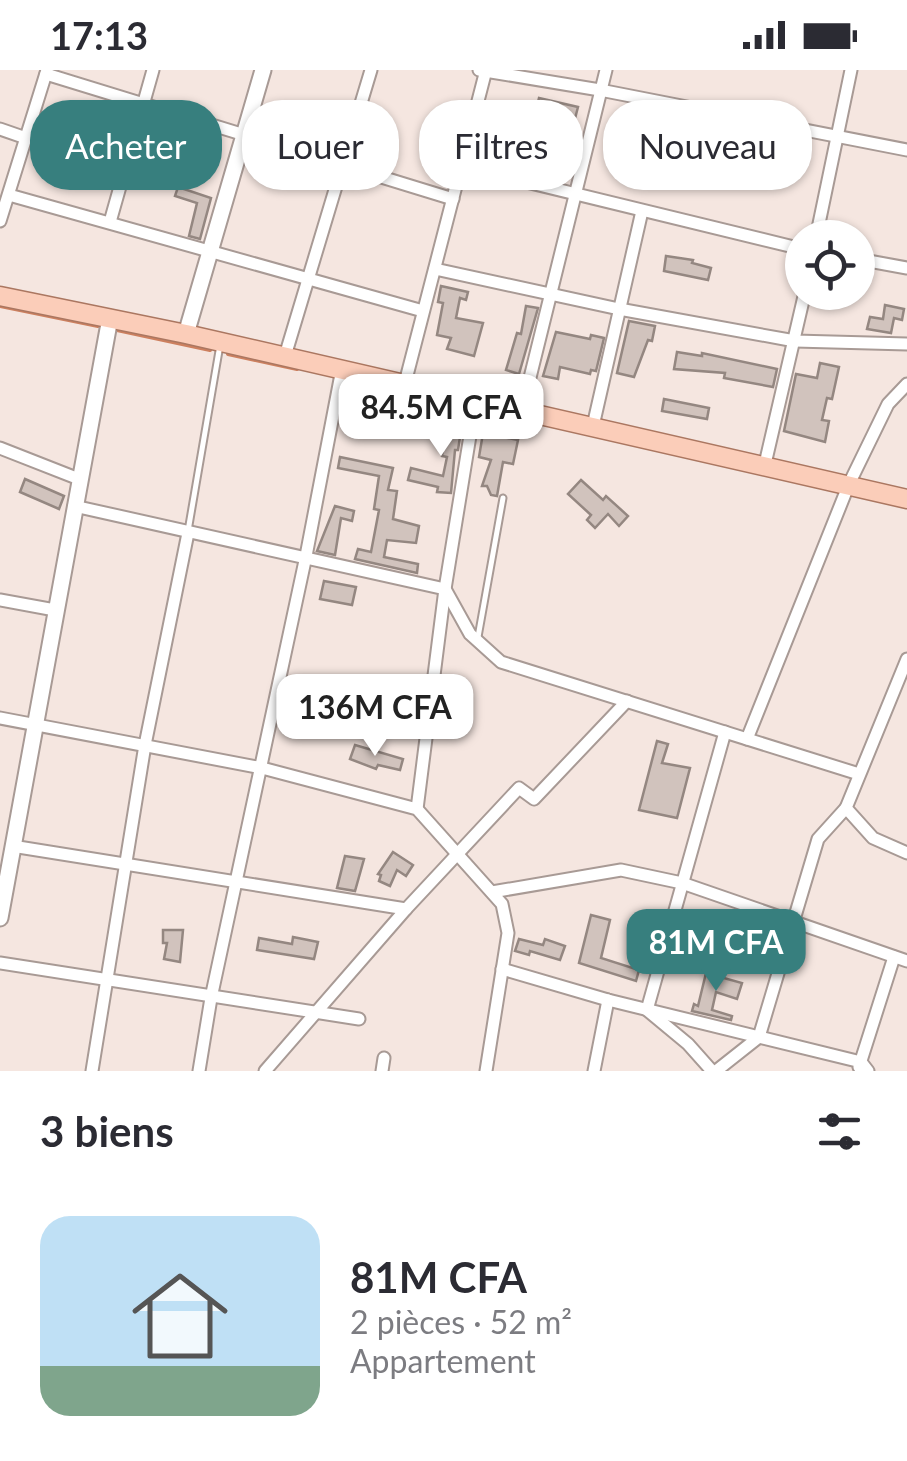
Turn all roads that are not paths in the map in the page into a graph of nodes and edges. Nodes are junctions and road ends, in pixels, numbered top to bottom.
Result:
1 (153, 70) edge
2 (263, 70) edge
3 (371, 70) edge
4 (484, 70) edge
5 (606, 70) edge
6 (851, 70) edge
7 (46, 72) edge
8 (600, 90) junction
9 (131, 100) edge
10 (144, 100) edge
11 (254, 100) edge
12 (362, 100) edge
13 (477, 100) edge
14 (0, 129) edge
15 (26, 138) junction
16 (836, 138) junction
17 (242, 142) edge
18 (907, 150) edge
19 (399, 183) edge
20 (119, 190) edge
21 (333, 190) edge
22 (456, 190) edge
23 (559, 190) edge
24 (575, 194) junction
25 (9, 195) junction
26 (453, 200) junction
27 (642, 211) junction
28 (820, 220) edge
29 (0, 221) edge
30 (110, 222) junction
31 (785, 245) edge
32 (210, 252) junction
33 (875, 263) edge
34 (907, 268) edge
35 (434, 269) junction
36 (306, 278) junction
37 (550, 294) junction
38 (0, 296) edge
39 (619, 309) junction
40 (801, 310) edge
41 (423, 311) junction
42 (110, 318) junction
43 (186, 334) junction
44 (795, 340) junction
45 (221, 342) junction
46 (907, 344) edge
47 (285, 356) junction
48 (342, 369) junction
49 (405, 383) junction
50 (907, 384) edge
51 (476, 399) junction
52 (522, 410) junction
53 (592, 426) junction
54 (0, 448) edge
55 (765, 464) junction
56 (79, 479) junction
57 (849, 484) junction
58 (503, 498) dead end
59 (907, 499) edge
60 (74, 506) junction
61 (188, 532) junction
62 (306, 556) junction
63 (445, 589) junction
64 (0, 600) edge
65 (54, 610) junction
66 (478, 641) junction
67 (907, 659) edge
68 (627, 702) junction
69 (0, 718) edge
70 (34, 726) junction
71 (725, 732) junction
72 (747, 739) junction
73 (146, 745) junction
74 (262, 768) junction
75 (858, 774) junction
76 (417, 808) junction
77 (846, 808) junction
78 (6, 845) edge
79 (907, 853) edge
80 (456, 855) junction
81 (126, 862) junction
82 (236, 880) junction
83 (682, 883) junction
84 (492, 892) junction
85 (406, 909) junction
86 (0, 918) edge
87 (793, 922) junction
88 (901, 959) edge
89 (0, 962) edge
90 (502, 969) junction
91 (108, 980) junction
92 (212, 998) junction
93 (608, 1000) junction
94 (647, 1010) junction
95 (318, 1015) junction
96 (359, 1019) dead end
97 (759, 1037) junction
98 (863, 1068) edge
99 (92, 1071) edge
100 (200, 1071) edge
101 (265, 1071) edge
102 (486, 1071) edge
103 (594, 1071) edge
104 (714, 1071) edge

1 - 10 street
2 - 11 street
3 - 12 street
4 - 8 street
4 - 13 street
5 - 8 street
6 - 16 street
7 - 9 street
7 - 15 street
8 - 16 street
8 - 24 street
14 - 15 street
15 - 25 street
16 - 18 street
16 - 28 street
17 - 32 street
19 - 26 street
20 - 30 street
21 - 36 street
22 - 26 street
23 - 24 street
24 - 27 street
24 - 37 street
25 - 29 street
25 - 30 street
26 - 35 street
27 - 31 street
27 - 39 street
30 - 32 street
32 - 36 street
32 - 43 street
33 - 34 street
35 - 37 street
35 - 41 street
36 - 41 street
36 - 47 street
37 - 39 street
37 - 52 street
38 - 42 main road
39 - 44 street
39 - 53 street
40 - 44 street
41 - 49 street
42 - 43 main road
42 - 56 street
43 - 45 main road
44 - 46 street
44 - 55 street
45 - 47 main road
45 - 61 lane
47 - 48 main road
48 - 49 main road
48 - 62 street
49 - 51 main road
50 - 57 street
51 - 52 main road
51 - 63 street
52 - 53 main road
53 - 55 main road
54 - 56 street
55 - 57 main road
56 - 60 street
57 - 59 main road
57 - 72 street
58 - 66 lane
60 - 61 street
60 - 65 street
61 - 62 street
61 - 73 street
62 - 63 street
62 - 74 street
63 - 66 street
63 - 76 street
64 - 65 street
65 - 70 street
66 - 68 street
67 - 75 street
68 - 71 street
68 - 80 street
69 - 70 street
70 - 73 street
70 - 78 street
71 - 72 street
71 - 83 street
72 - 75 street
73 - 74 street
73 - 81 street
74 - 76 street
74 - 82 street
75 - 77 street
76 - 80 street
77 - 79 street
77 - 87 street
78 - 81 street
78 - 86 street
80 - 84 street
80 - 85 street
81 - 82 street
81 - 91 street
82 - 85 street
82 - 92 street
83 - 84 street
83 - 87 street
83 - 94 street
84 - 90 street
85 - 95 street
87 - 88 street
87 - 97 street
88 - 98 street
89 - 91 street
90 - 93 street
90 - 102 street
91 - 92 street
91 - 99 street
92 - 95 street
92 - 100 street
93 - 94 street
93 - 103 street
94 - 97 street
94 - 104 street
95 - 96 street
95 - 101 street
97 - 98 street
97 - 104 street

